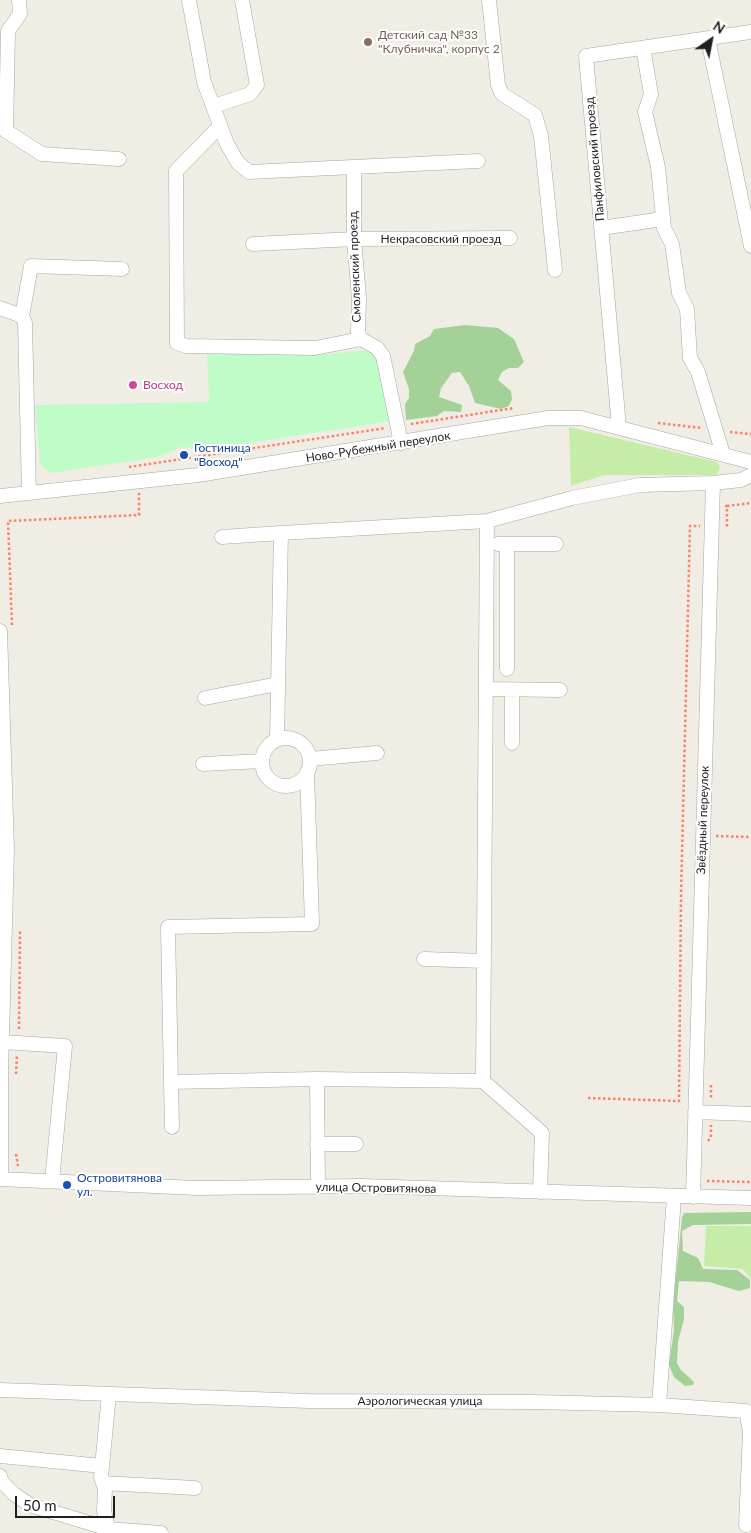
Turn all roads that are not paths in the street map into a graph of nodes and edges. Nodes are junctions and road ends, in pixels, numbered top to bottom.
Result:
1 (189, 0) edge
2 (242, 0) edge
3 (489, 0) edge
4 (20, 7) edge
5 (751, 32) edge
6 (708, 39) junction
7 (643, 48) junction
8 (214, 106) junction
9 (220, 126) junction
10 (3, 134) edge
11 (119, 159) dead end
12 (478, 161) dead end
13 (354, 167) junction
14 (663, 219) junction
15 (601, 228) junction
16 (510, 238) dead end
17 (354, 239) junction
18 (252, 244) dead end
19 (751, 246) edge
20 (122, 269) dead end
21 (555, 270) dead end
22 (0, 308) edge
23 (22, 316) junction
24 (361, 339) junction
25 (619, 427) junction
26 (401, 443) junction
27 (723, 454) junction
28 (751, 462) edge
29 (751, 475) edge
30 (713, 483) junction
31 (30, 493) junction
32 (0, 496) edge
33 (487, 521) junction
34 (281, 533) junction
35 (222, 537) dead end
36 (487, 544) junction
37 (507, 544) junction
38 (556, 544) dead end
39 (6, 629) edge
40 (0, 659) edge
41 (507, 669) dead end
42 (278, 684) junction
43 (486, 689) junction
44 (512, 690) junction
45 (560, 690) dead end
46 (1, 694) edge
47 (205, 698) dead end
48 (277, 740) junction
49 (512, 743) dead end
50 (377, 753) dead end
51 (262, 761) junction
52 (203, 764) dead end
53 (308, 766) junction
54 (3, 808) edge
55 (3, 895) edge
56 (424, 959) dead end
57 (484, 961) junction
58 (2, 1042) junction
59 (1, 1073) edge
60 (317, 1078) junction
61 (483, 1081) junction
62 (171, 1082) junction
63 (695, 1112) junction
64 (751, 1114) edge
65 (172, 1127) dead end
66 (317, 1144) junction
67 (356, 1144) dead end
68 (1, 1179) edge
69 (52, 1181) junction
70 (318, 1187) junction
71 (540, 1192) junction
72 (674, 1196) junction
73 (692, 1197) junction
74 (751, 1198) edge
75 (0, 1390) edge
76 (109, 1394) junction
77 (659, 1405) junction
78 (748, 1411) edge
79 (0, 1456) edge
80 (102, 1466) junction
81 (1, 1481) edge
82 (103, 1483) junction
83 (195, 1488) dead end
84 (749, 1502) edge
85 (746, 1524) dead end
86 (109, 1531) edge
87 (161, 1533) edge

1 - 8 street
2 - 8 street
3 - 21 street
4 - 10 street
5 - 6 street, Панфиловский проезд
6 - 7 street, Панфиловский проезд
6 - 19 street
7 - 14 street
7 - 15 street, Панфиловский проезд
8 - 9 street
9 - 13 street
9 - 24 street
10 - 11 street
12 - 13 street
13 - 17 street, Смоленский проезд
14 - 15 street
14 - 27 street
15 - 25 street, Панфиловский проезд
16 - 17 street, Некрасовский проезд
17 - 18 street, Некрасовский проезд
17 - 24 street, Смоленский проезд
20 - 23 street
22 - 23 street
23 - 31 street
24 - 26 street, Смоленский проезд
25 - 26 street, Ново-Рубежный переулок
25 - 27 street, Ново-Рубежный переулок
26 - 31 street, Ново-Рубежный переулок
27 - 28 street, Ново-Рубежный переулок
29 - 30 street
30 - 33 street
30 - 63 street, Звёздный переулок
31 - 32 street, Ново-Рубежный переулок
33 - 34 street
33 - 36 street
34 - 35 street
34 - 42 street
36 - 37 street
36 - 43 street
37 - 38 street
37 - 41 street
39 - 40 street
40 - 46 street
42 - 47 street
42 - 48 street
43 - 44 street
43 - 57 street
44 - 45 street
44 - 49 street
46 - 54 street
48 - 51 street
48 - 53 street
50 - 53 street
51 - 52 street
51 - 53 street
53 - 62 street
54 - 55 street
55 - 58 street
56 - 57 street
57 - 61 street
58 - 59 street
58 - 69 street
59 - 68 street
60 - 61 street
60 - 62 street
60 - 66 street
61 - 71 street
62 - 65 street
63 - 64 street
63 - 73 street, Звёздный переулок
66 - 67 street
66 - 70 street
68 - 69 street, улица Островитянова
69 - 70 street, улица Островитянова
70 - 71 street, улица Островитянова
71 - 72 street, улица Островитянова
72 - 73 street, улица Островитянова
72 - 77 street
73 - 74 street, улица Островитянова
75 - 76 street, Аэрологическая улица
76 - 77 street, Аэрологическая улица
76 - 80 street
77 - 78 street, Аэрологическая улица
78 - 84 street, Аэрологическая улица
79 - 80 street
80 - 82 street
81 - 86 street
82 - 83 street
82 - 86 street
84 - 85 street, Аэрологическая улица
86 - 87 street

